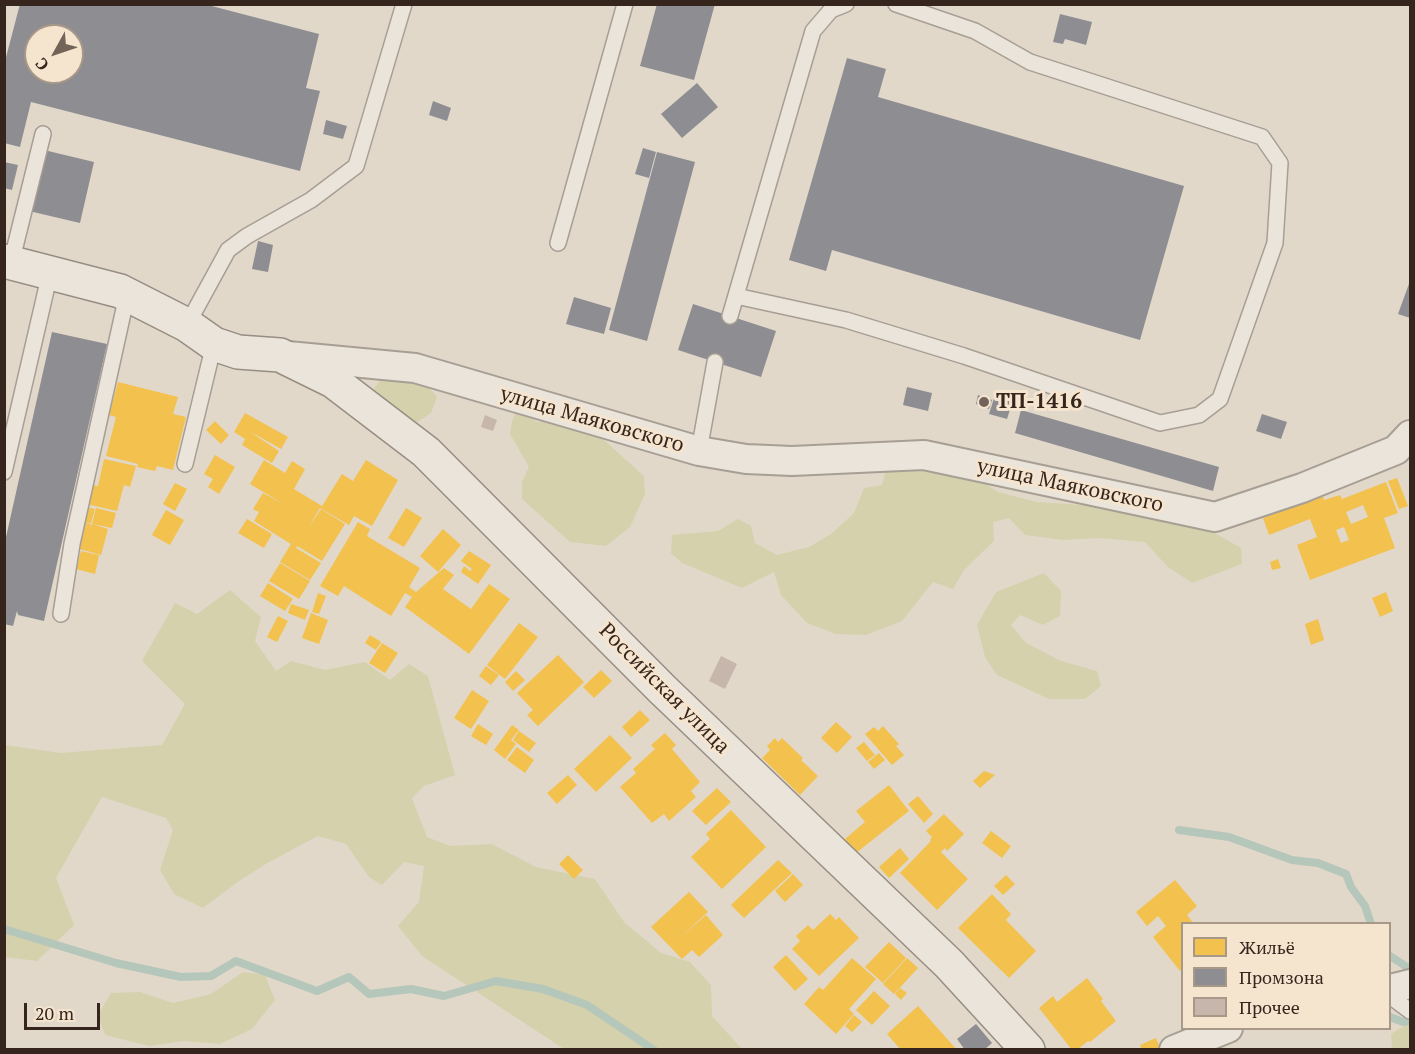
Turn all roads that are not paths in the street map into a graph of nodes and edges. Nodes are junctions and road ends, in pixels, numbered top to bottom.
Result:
1 (404, 4) edge
2 (626, 4) edge
3 (846, 4) edge
4 (896, 4) edge
5 (43, 134) dead end
6 (558, 243) dead end
7 (8, 262) edge
8 (50, 273) junction
9 (127, 295) junction
10 (736, 296) junction
11 (730, 316) dead end
12 (186, 325) junction
13 (214, 344) junction
14 (280, 355) junction
15 (716, 362) dead end
16 (1410, 435) edge
17 (699, 451) junction
18 (185, 464) dead end
19 (4, 472) edge
20 (61, 614) dead end
21 (1410, 984) edge
22 (1391, 989) edge
23 (1391, 997) edge
24 (1410, 1011) edge
25 (1225, 1030) edge
26 (1028, 1050) edge
27 (1173, 1050) edge

1 - 12 lane
2 - 6 lane
3 - 10 lane
4 - 10 lane
5 - 7 lane
7 - 8 street, улица Маяковского
8 - 9 street, улица Маяковского
8 - 19 lane
9 - 12 street, улица Маяковского
9 - 20 lane
10 - 11 lane
12 - 13 street, улица Маяковского
13 - 14 street, улица Маяковского
13 - 18 lane
14 - 17 street, улица Маяковского
14 - 26 street, Российская улица
15 - 17 lane
16 - 17 street, улица Маяковского
21 - 22 street
23 - 24 lane
25 - 27 street

